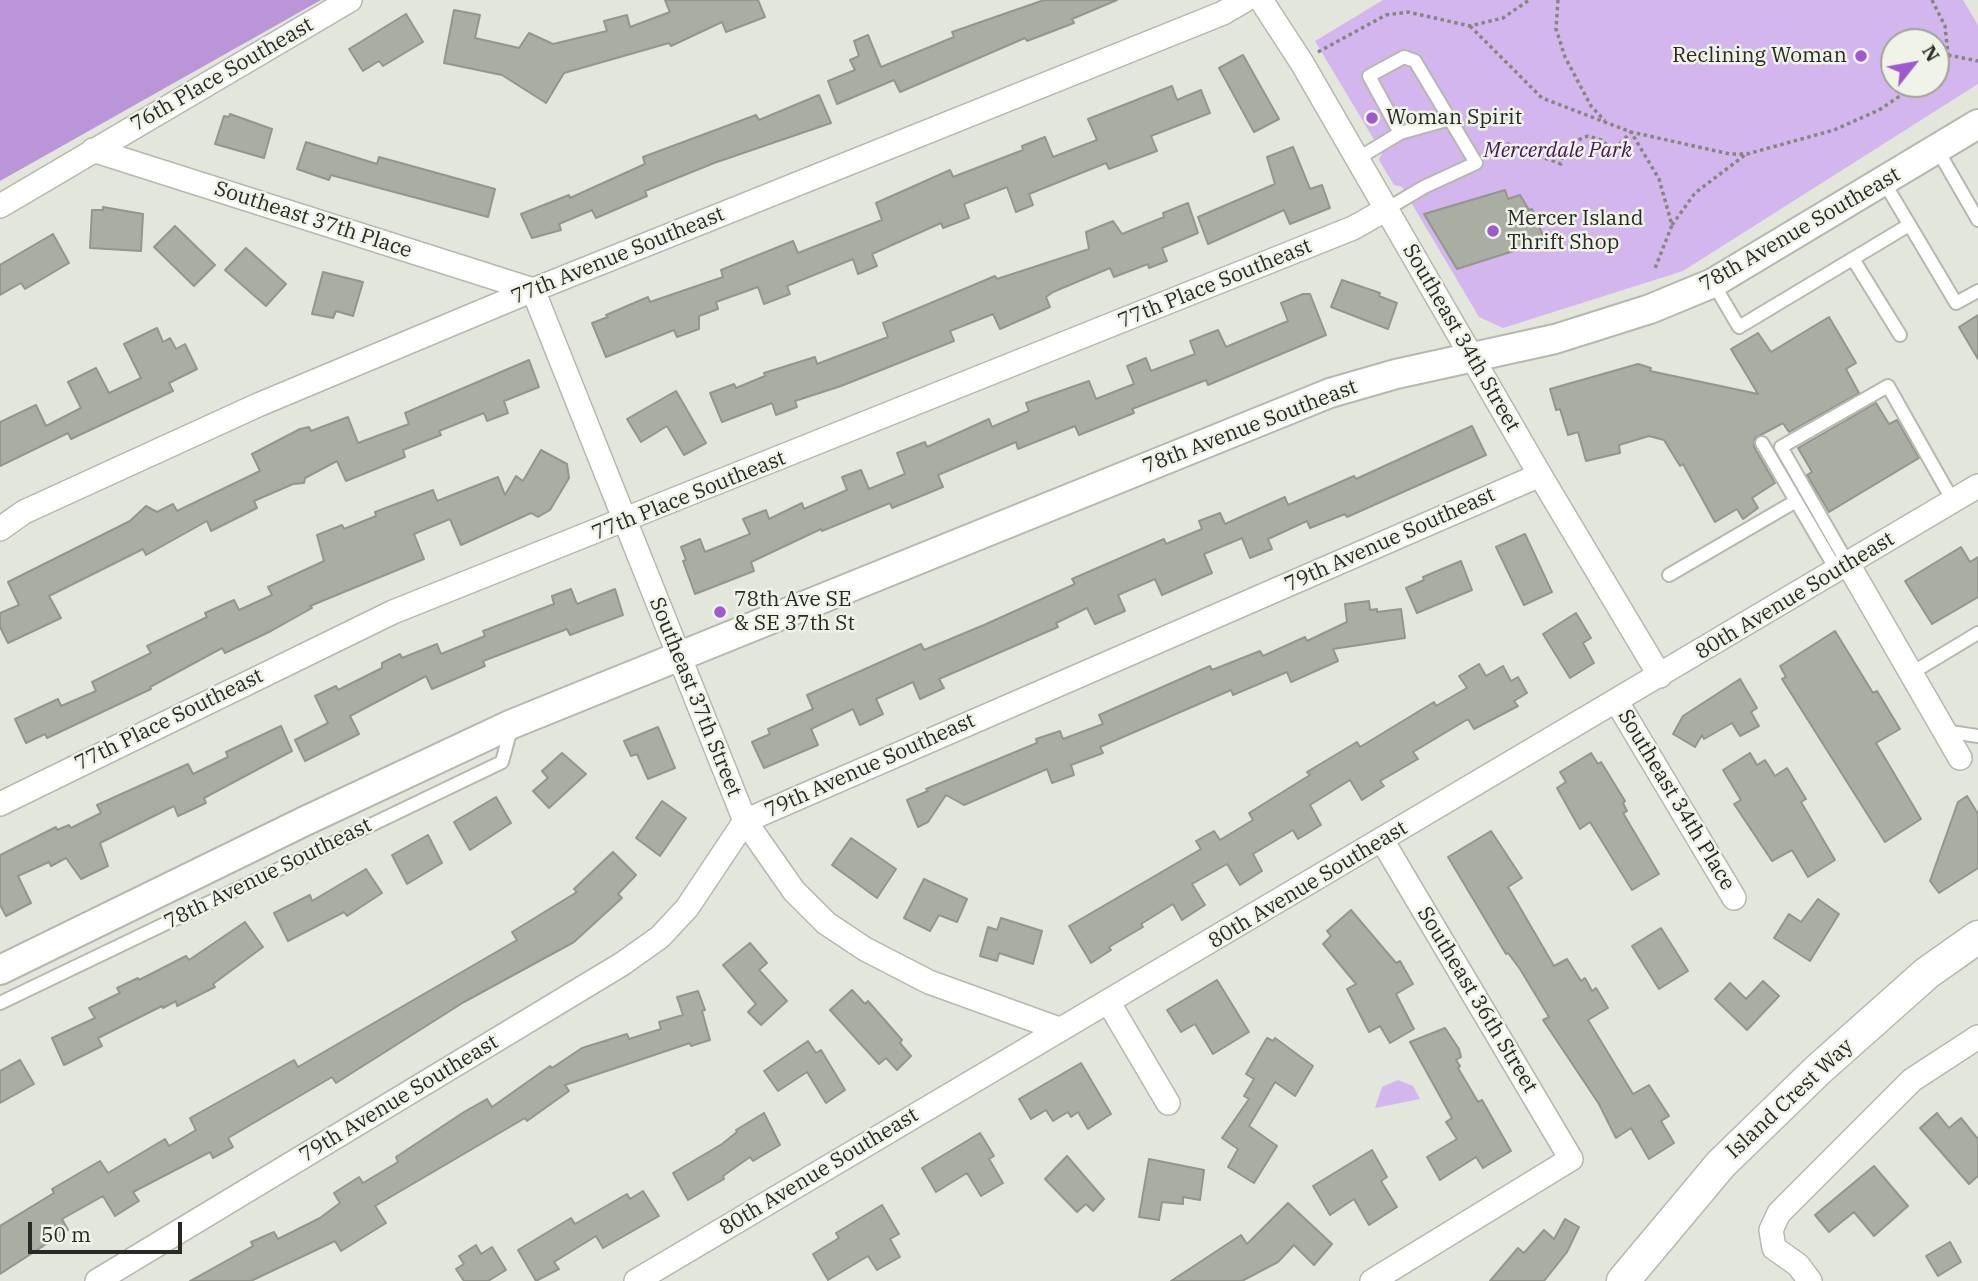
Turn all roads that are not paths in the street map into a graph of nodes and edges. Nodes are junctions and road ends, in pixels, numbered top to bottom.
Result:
1 (350, 0) edge
2 (1245, 0) edge
3 (1261, 0) edge
4 (1450, 119) junction
5 (1978, 124) edge
6 (1400, 134) junction
7 (93, 149) junction
8 (1937, 149) junction
9 (1357, 159) junction
10 (1884, 182) junction
11 (0, 206) edge
12 (1388, 209) junction
13 (1978, 220) edge
14 (1909, 225) junction
15 (1853, 259) junction
16 (1713, 283) junction
17 (533, 290) junction
18 (1978, 291) edge
19 (1900, 335) dead end
20 (1472, 356) junction
21 (1762, 443) dead end
22 (1540, 475) junction
23 (1978, 486) edge
24 (1796, 501) junction
25 (1953, 501) junction
26 (626, 521) junction
27 (0, 529) edge
28 (1843, 568) junction
29 (1669, 575) dead end
30 (1978, 633) edge
31 (678, 658) junction
32 (1910, 674) junction
33 (1660, 676) junction
34 (1617, 702) junction
35 (512, 724) junction
36 (1944, 731) junction
37 (1978, 736) edge
38 (1960, 758) dead end
39 (0, 804) edge
40 (745, 821) junction
41 (1382, 840) junction
42 (1734, 898) dead end
43 (1978, 937) edge
44 (0, 970) edge
45 (0, 1003) edge
46 (1109, 1003) junction
47 (1059, 1029) junction
48 (1978, 1037) edge
49 (1168, 1103) dead end
50 (97, 1281) edge
51 (636, 1281) edge
52 (1372, 1281) edge
53 (1623, 1281) edge
54 (1810, 1281) edge

1 - 7 street, 76th Place Southeast
2 - 17 street, 77th Avenue Southeast
3 - 9 street, Southeast 34th Street
4 - 6 lane
4 - 6 lane
4 - 12 lane
5 - 8 street, 78th Avenue Southeast
6 - 9 lane
7 - 11 street, 76th Place Southeast
7 - 17 street, Southeast 37th Place
8 - 10 street, 78th Avenue Southeast
8 - 13 lane
9 - 12 street, Southeast 34th Street
10 - 14 lane
10 - 16 street, 78th Avenue Southeast
12 - 20 street, Southeast 34th Street
12 - 26 street, 77th Place Southeast
14 - 15 lane
14 - 18 lane
15 - 16 lane
15 - 19 lane
16 - 20 street, 78th Avenue Southeast
17 - 26 street, Southeast 37th Street
17 - 27 street, 77th Avenue Southeast
20 - 22 street, Southeast 34th Street
20 - 31 street, 78th Avenue Southeast
21 - 24 lane
22 - 33 street, Southeast 34th Street
22 - 40 street, 79th Avenue Southeast
23 - 25 street, 80th Avenue Southeast
24 - 28 lane
24 - 29 lane
25 - 28 street, 80th Avenue Southeast
25 - 28 lane
26 - 31 street, Southeast 37th Street
26 - 39 street, 77th Place Southeast
28 - 32 street
28 - 33 street, 80th Avenue Southeast
30 - 32 lane
31 - 35 street, 78th Avenue Southeast
31 - 40 street, Southeast 37th Street
32 - 36 street
33 - 34 street, 80th Avenue Southeast
34 - 41 street, 80th Avenue Southeast
34 - 42 street, Southeast 34th Place
35 - 44 street, 78th Avenue Southeast
35 - 45 lane, 78th Avenue Southeast
36 - 37 lane
36 - 38 street
40 - 47 street, Southeast 37th Street
40 - 50 street, 79th Avenue Southeast
41 - 46 street, 80th Avenue Southeast
41 - 52 street, Southeast 36th Street
43 - 53 main road, Island Crest Way
46 - 47 street, 80th Avenue Southeast
46 - 49 street
47 - 51 street, 80th Avenue Southeast
48 - 54 street

